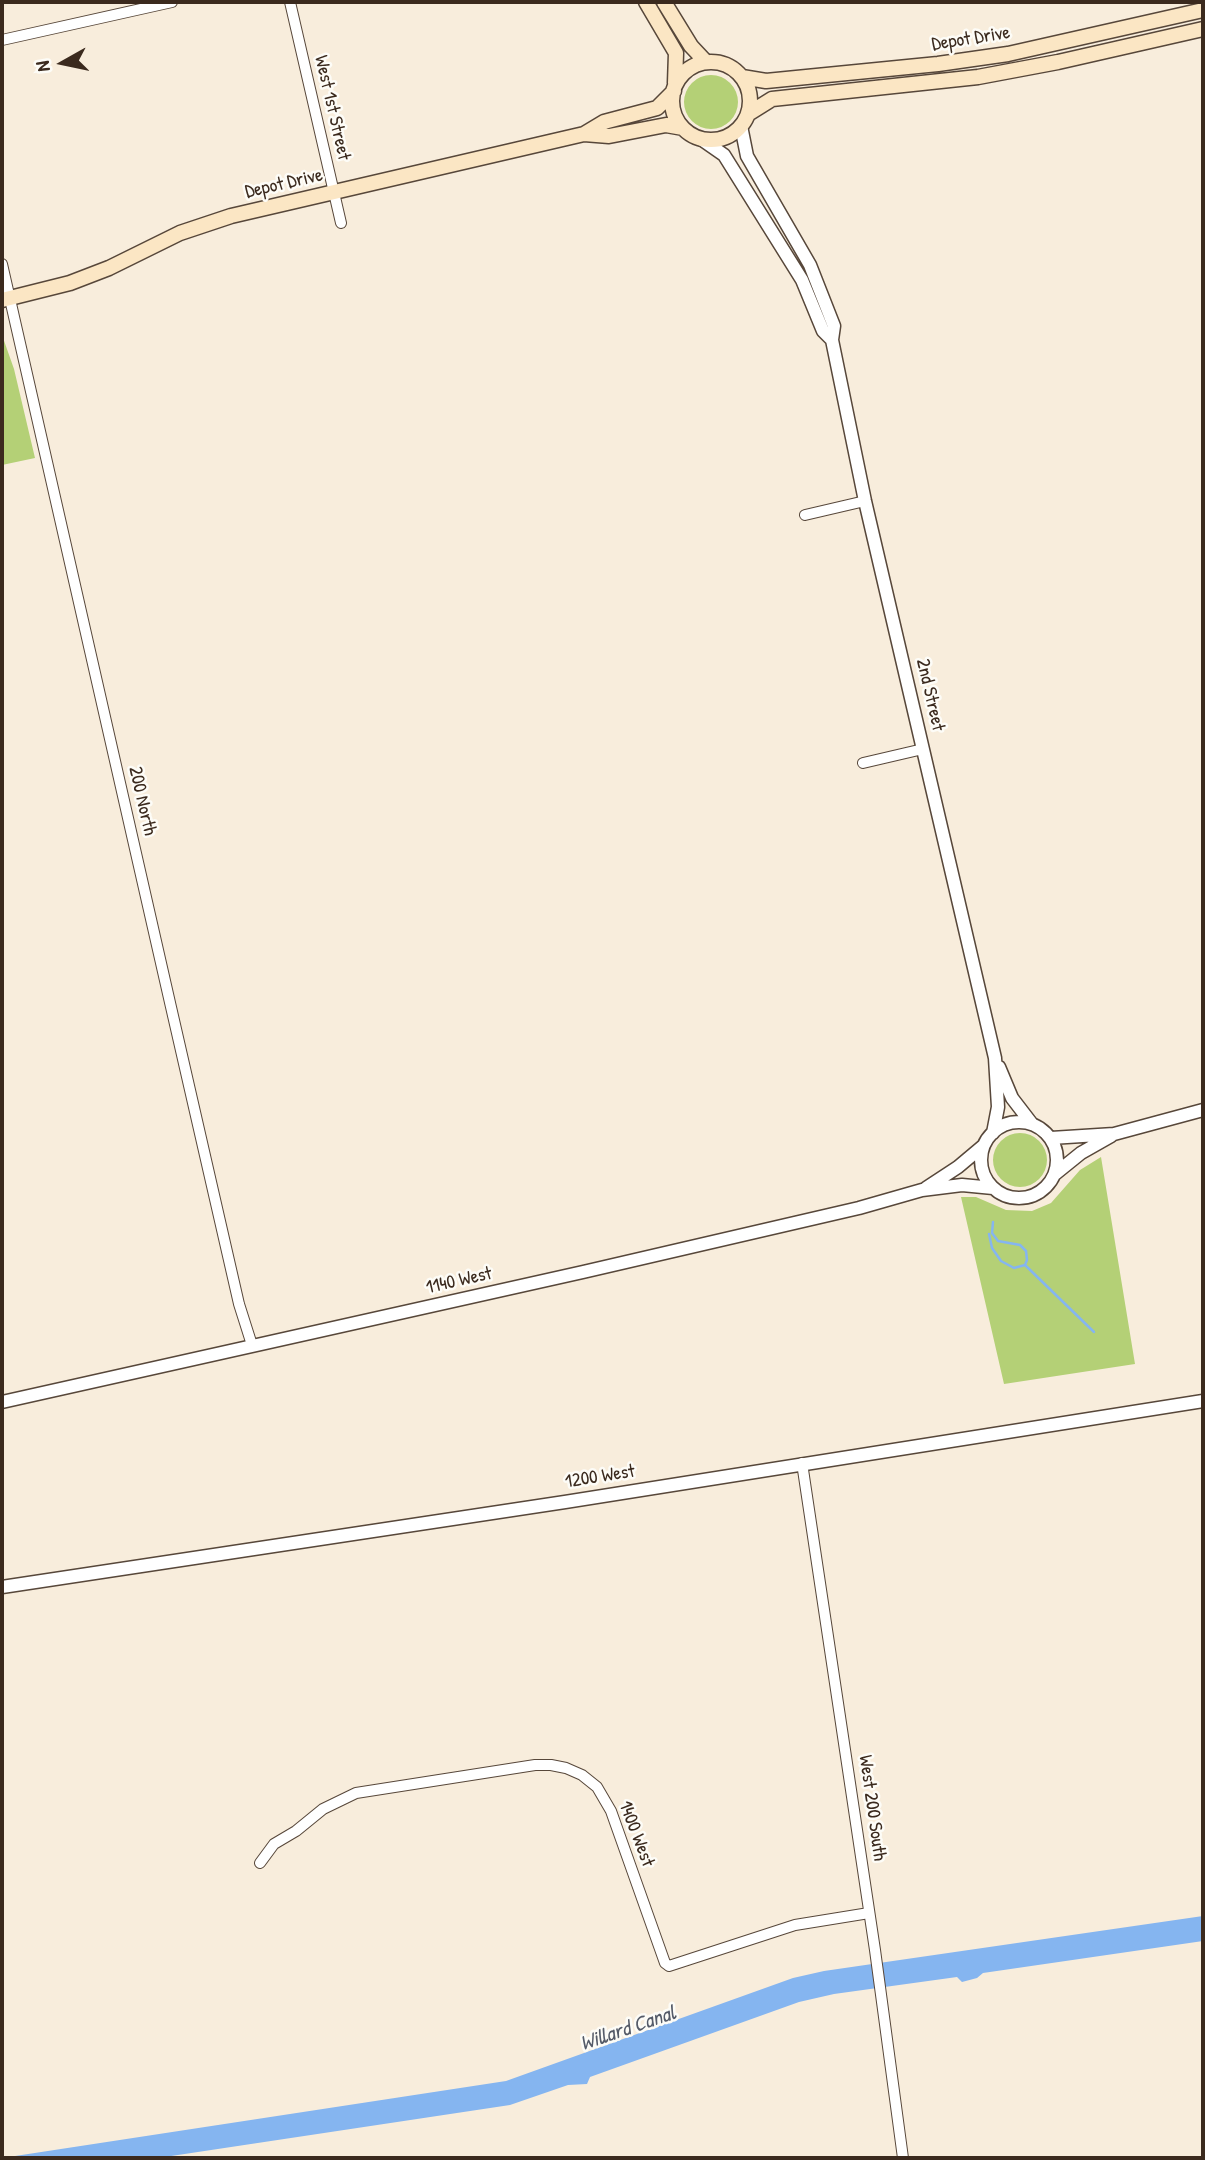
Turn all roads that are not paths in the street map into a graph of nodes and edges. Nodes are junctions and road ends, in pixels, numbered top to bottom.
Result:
1 (172, 2) edge
2 (290, 2) edge
3 (646, 2) edge
4 (664, 2) edge
5 (1203, 10) edge
6 (1203, 29) edge
7 (2, 40) edge
8 (706, 62) junction
9 (742, 77) junction
10 (675, 88) junction
11 (745, 120) junction
12 (683, 128) junction
13 (584, 134) junction
14 (701, 139) junction
15 (334, 193) junction
16 (341, 223) dead end
17 (2, 264) edge
18 (6, 299) edge
19 (832, 340) junction
20 (865, 501) junction
21 (806, 515) dead end
22 (923, 749) junction
23 (863, 764) dead end
24 (995, 1058) junction
25 (1203, 1110) edge
26 (1032, 1124) junction
27 (993, 1133) junction
28 (1114, 1134) junction
29 (1051, 1138) junction
30 (982, 1146) junction
31 (1055, 1174) junction
32 (993, 1188) junction
33 (922, 1191) junction
34 (252, 1345) junction
35 (1203, 1401) edge
36 (2, 1402) edge
37 (802, 1463) junction
38 (2, 1587) edge
39 (260, 1863) dead end
40 (869, 1913) junction
41 (903, 2158) edge

1 - 7 street
2 - 15 street, West 1st Street
3 - 10 main road
4 - 8 main road
5 - 9 main road, Depot Drive
6 - 11 main road, Depot Drive
8 - 9 main road
8 - 10 main road
9 - 11 main road
10 - 12 main road
10 - 13 main road, Depot Drive
11 - 14 main road
11 - 19 street, 2nd Street
12 - 13 main road, Depot Drive
12 - 14 main road
13 - 15 main road, Depot Drive
14 - 19 street, 2nd Street
15 - 16 street, West 1st Street
15 - 18 main road, Depot Drive
17 - 18 street, 200 North
18 - 34 street, 200 North
19 - 20 street, 2nd Street
20 - 21 street
20 - 22 street, 2nd Street
22 - 23 street
22 - 24 street, 2nd Street
24 - 26 street, 2nd Street
24 - 27 street, 2nd Street
25 - 28 street
26 - 27 street
26 - 29 street
27 - 30 street
28 - 29 street
28 - 31 street
29 - 31 street
30 - 32 street
30 - 33 street, 1140 West
31 - 32 street
32 - 33 street, 1140 West
33 - 34 street, 1140 West
34 - 36 street, 1140 West
35 - 37 street, 1200 West
37 - 38 street, 1200 West
37 - 40 street, West 200 South
39 - 40 street, 1400 West
40 - 41 street, West 200 South

